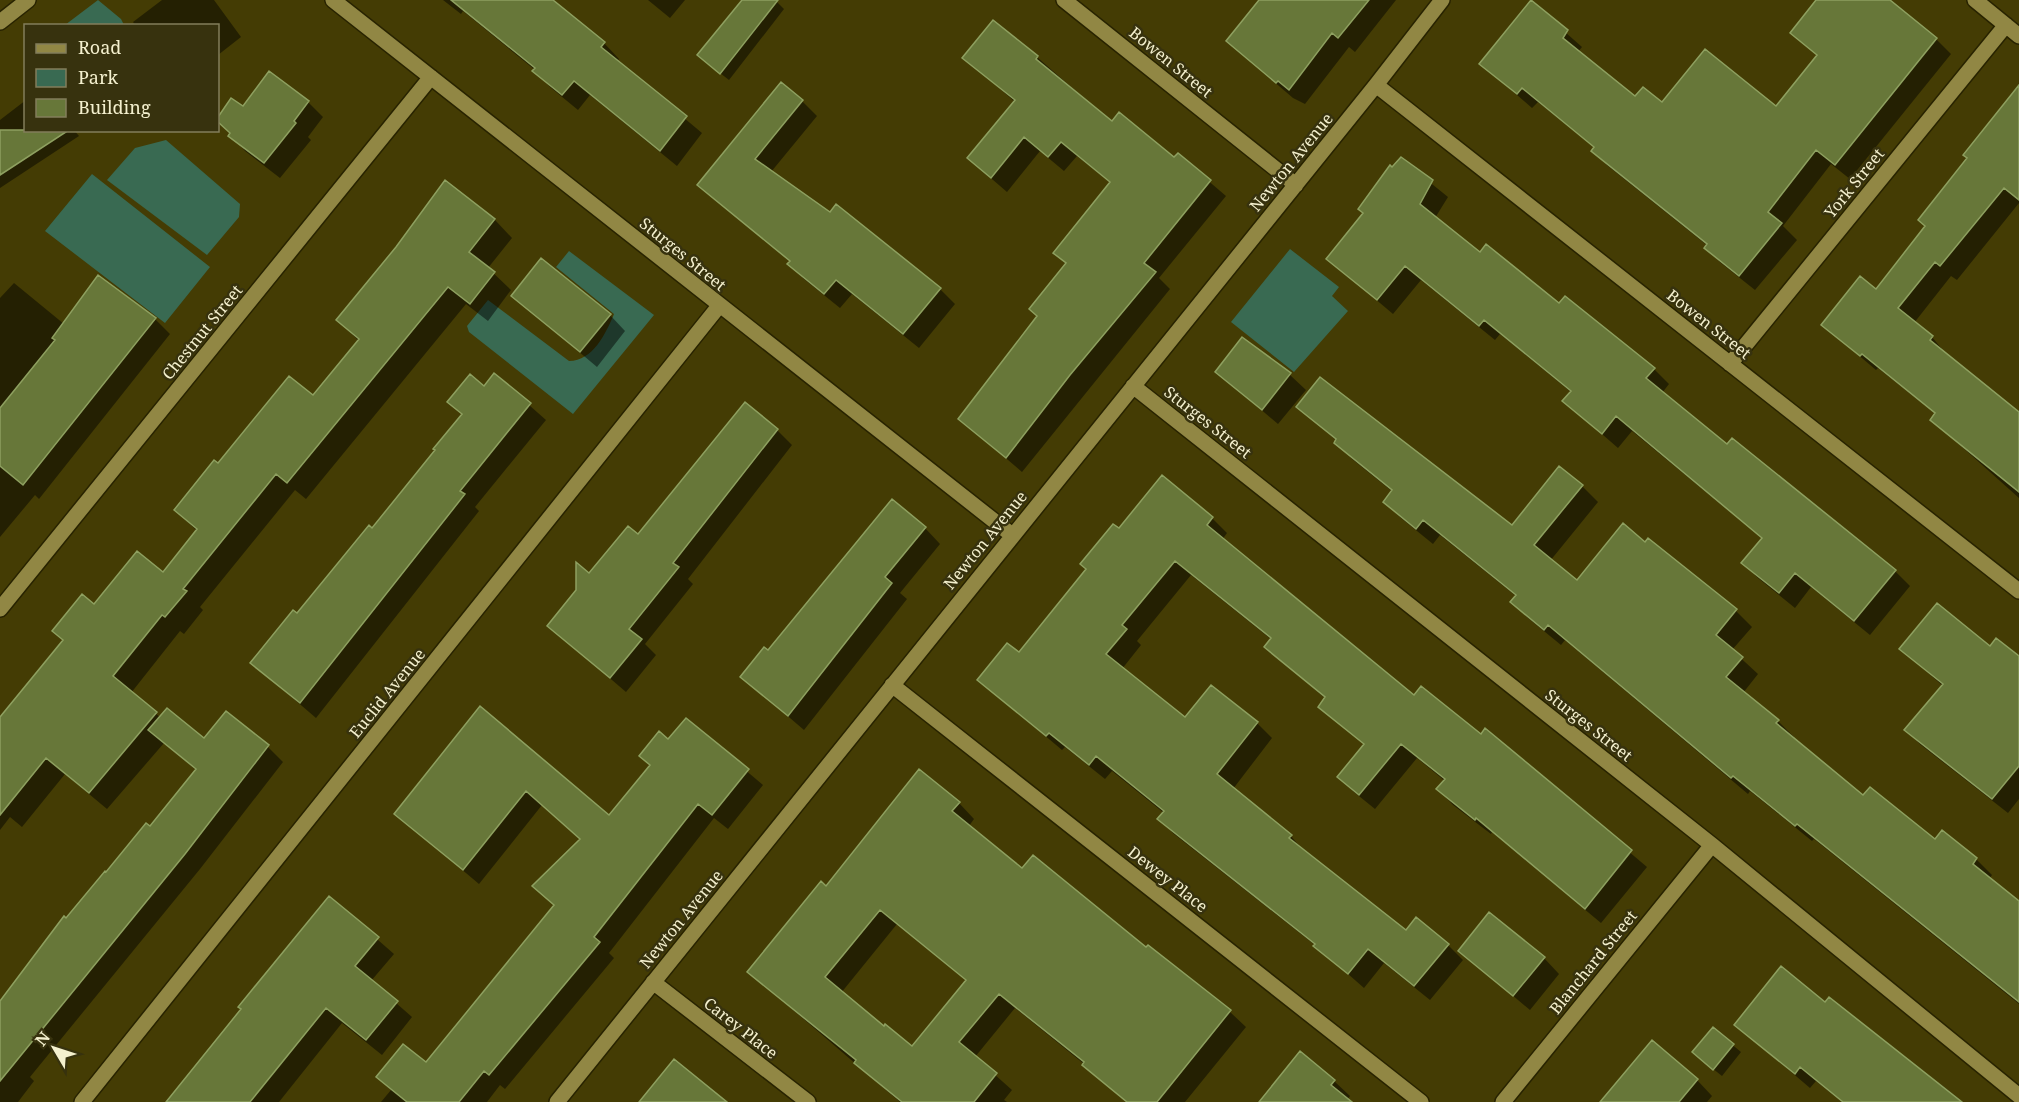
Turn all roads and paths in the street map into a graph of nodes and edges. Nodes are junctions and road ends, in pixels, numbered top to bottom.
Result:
1 (27, 0) edge
2 (333, 0) edge
3 (1064, 0) edge
4 (1442, 0) edge
5 (1976, 0) edge
6 (0, 22) edge
7 (2006, 25) junction
8 (2019, 36) edge
9 (431, 77) junction
10 (1376, 85) junction
11 (1296, 184) junction
12 (719, 306) junction
13 (1730, 363) junction
14 (1133, 386) junction
15 (1012, 535) junction
16 (2019, 591) edge
17 (0, 609) edge
18 (892, 685) junction
19 (1712, 845) junction
20 (652, 982) junction
21 (2019, 1096) edge
22 (82, 1102) edge
23 (557, 1102) edge
24 (808, 1102) edge
25 (1421, 1102) edge
26 (1503, 1102) edge

1 - 6 street
2 - 9 street, Sturges Street
3 - 11 street, Bowen Street
4 - 10 street, Newton Avenue
5 - 7 street
7 - 8 street
7 - 13 street, York Street
9 - 12 street, Sturges Street
9 - 17 street, Chestnut Street
10 - 11 street, Newton Avenue
10 - 13 street, Bowen Street
11 - 14 street, Newton Avenue
12 - 15 street, Sturges Street
12 - 22 street, Euclid Avenue
13 - 16 street, Bowen Street
14 - 15 street, Newton Avenue
14 - 19 street, Sturges Street
15 - 18 street, Newton Avenue
18 - 20 street, Newton Avenue
18 - 25 street, Dewey Place
19 - 21 street, Sturges Street
19 - 26 street, Blanchard Street
20 - 23 street, Newton Avenue
20 - 24 street, Carey Place

